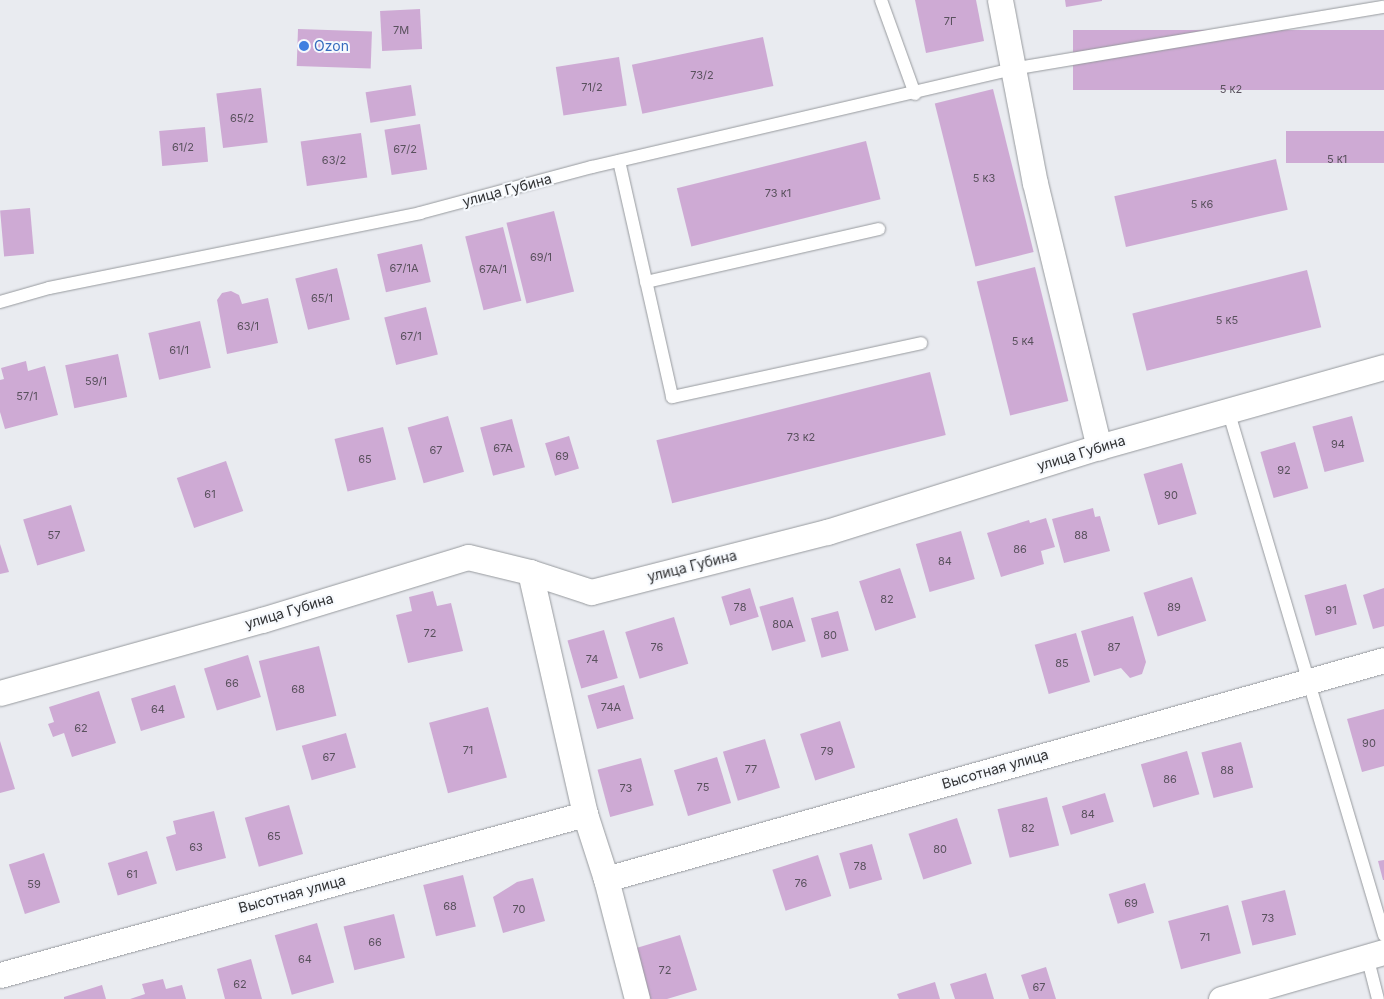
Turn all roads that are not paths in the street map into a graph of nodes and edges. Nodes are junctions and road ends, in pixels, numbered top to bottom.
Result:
1 (881, 0) edge
2 (1000, 0) edge
3 (1384, 7) edge
4 (1012, 70) junction
5 (914, 94) junction
6 (619, 161) junction
7 (879, 229) dead end
8 (646, 282) junction
9 (0, 302) edge
10 (921, 343) dead end
11 (1384, 367) edge
12 (1228, 410) junction
13 (1099, 447) junction
14 (530, 572) junction
15 (1384, 660) edge
16 (1309, 680) junction
17 (0, 693) edge
18 (585, 814) junction
19 (606, 879) junction
20 (1384, 935) edge
21 (1376, 954) edge
22 (0, 975) edge
23 (637, 999) edge
24 (1221, 999) edge
25 (1378, 999) edge

1 - 5 lane
2 - 4 street
3 - 4 lane, улица Губина
4 - 5 lane, улица Губина
4 - 13 street
5 - 6 lane, улица Губина
6 - 8 lane
6 - 9 lane, улица Губина
7 - 8 lane
8 - 10 lane
11 - 12 street, улица Губина
12 - 13 street, улица Губина
12 - 16 lane
13 - 14 street, улица Губина
14 - 17 street, улица Губина
14 - 18 street
15 - 16 street, Высотная улица
16 - 19 street, Высотная улица
16 - 20 lane
18 - 19 street
18 - 22 street, Высотная улица
19 - 23 street
21 - 24 street
21 - 25 lane

